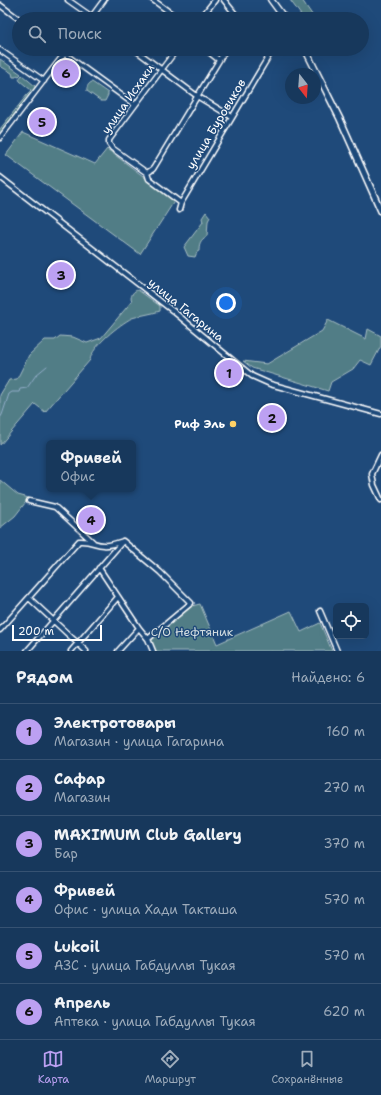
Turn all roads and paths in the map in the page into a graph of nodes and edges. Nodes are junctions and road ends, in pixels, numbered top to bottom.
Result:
1 (68, 0) edge
2 (104, 0) edge
3 (153, 0) edge
4 (215, 0) edge
5 (224, 0) edge
6 (271, 0) edge
7 (0, 5) edge
8 (84, 12) edge
9 (96, 12) edge
10 (169, 12) edge
11 (206, 12) edge
12 (233, 12) edge
13 (280, 12) edge
14 (12, 14) edge
15 (0, 50) edge
16 (63, 56) edge
17 (67, 56) edge
18 (143, 56) edge
19 (172, 56) edge
20 (215, 56) edge
21 (222, 56) edge
22 (268, 56) edge
23 (309, 56) edge
24 (220, 60) junction
25 (161, 70) junction
26 (44, 81) junction
27 (197, 96) junction
28 (135, 104) junction
29 (232, 117) junction
30 (0, 138) edge
31 (147, 173) junction
32 (0, 177) edge
33 (181, 203) junction
34 (179, 210) dead end
35 (381, 211) edge
36 (381, 414) edge
37 (381, 455) edge
38 (381, 500) edge
39 (29, 501) dead end
40 (123, 541) junction
41 (93, 542) junction
42 (99, 568) junction
43 (118, 597) junction
44 (29, 598) junction
45 (320, 612) dead end
46 (53, 621) junction
47 (139, 628) junction
48 (0, 630) edge
49 (148, 639) junction
50 (78, 643) junction
51 (26, 651) edge
52 (71, 651) edge
53 (86, 651) edge
54 (118, 651) edge
55 (153, 651) edge
56 (337, 651) edge

1 - 8 street
2 - 9 street
3 - 10 street
4 - 11 street
5 - 12 street
6 - 13 main road
7 - 14 street
15 - 26 street
16 - 26 street
17 - 28 street
18 - 25 street
19 - 25 street, улица Исхаки
20 - 24 street
21 - 24 street
22 - 29 street, улица Буровиков
23 - 35 main road
24 - 27 street
25 - 27 street
25 - 28 street, улица Исхаки
26 - 30 street
27 - 29 street
27 - 31 street
28 - 31 street, улица Исхаки
29 - 33 street, улица Буровиков
31 - 33 street, улица Исхаки
32 - 36 street, улица Гагарина
33 - 34 street, улица Буровиков
37 - 38 street
39 - 41 street
40 - 41 street
40 - 42 street
40 - 49 street
41 - 44 street
42 - 43 street
42 - 46 street
43 - 47 street
43 - 50 street
44 - 46 street
44 - 48 street
45 - 56 street
46 - 50 street
46 - 51 street
47 - 49 street
47 - 54 street
49 - 55 street
50 - 52 street
50 - 53 street

